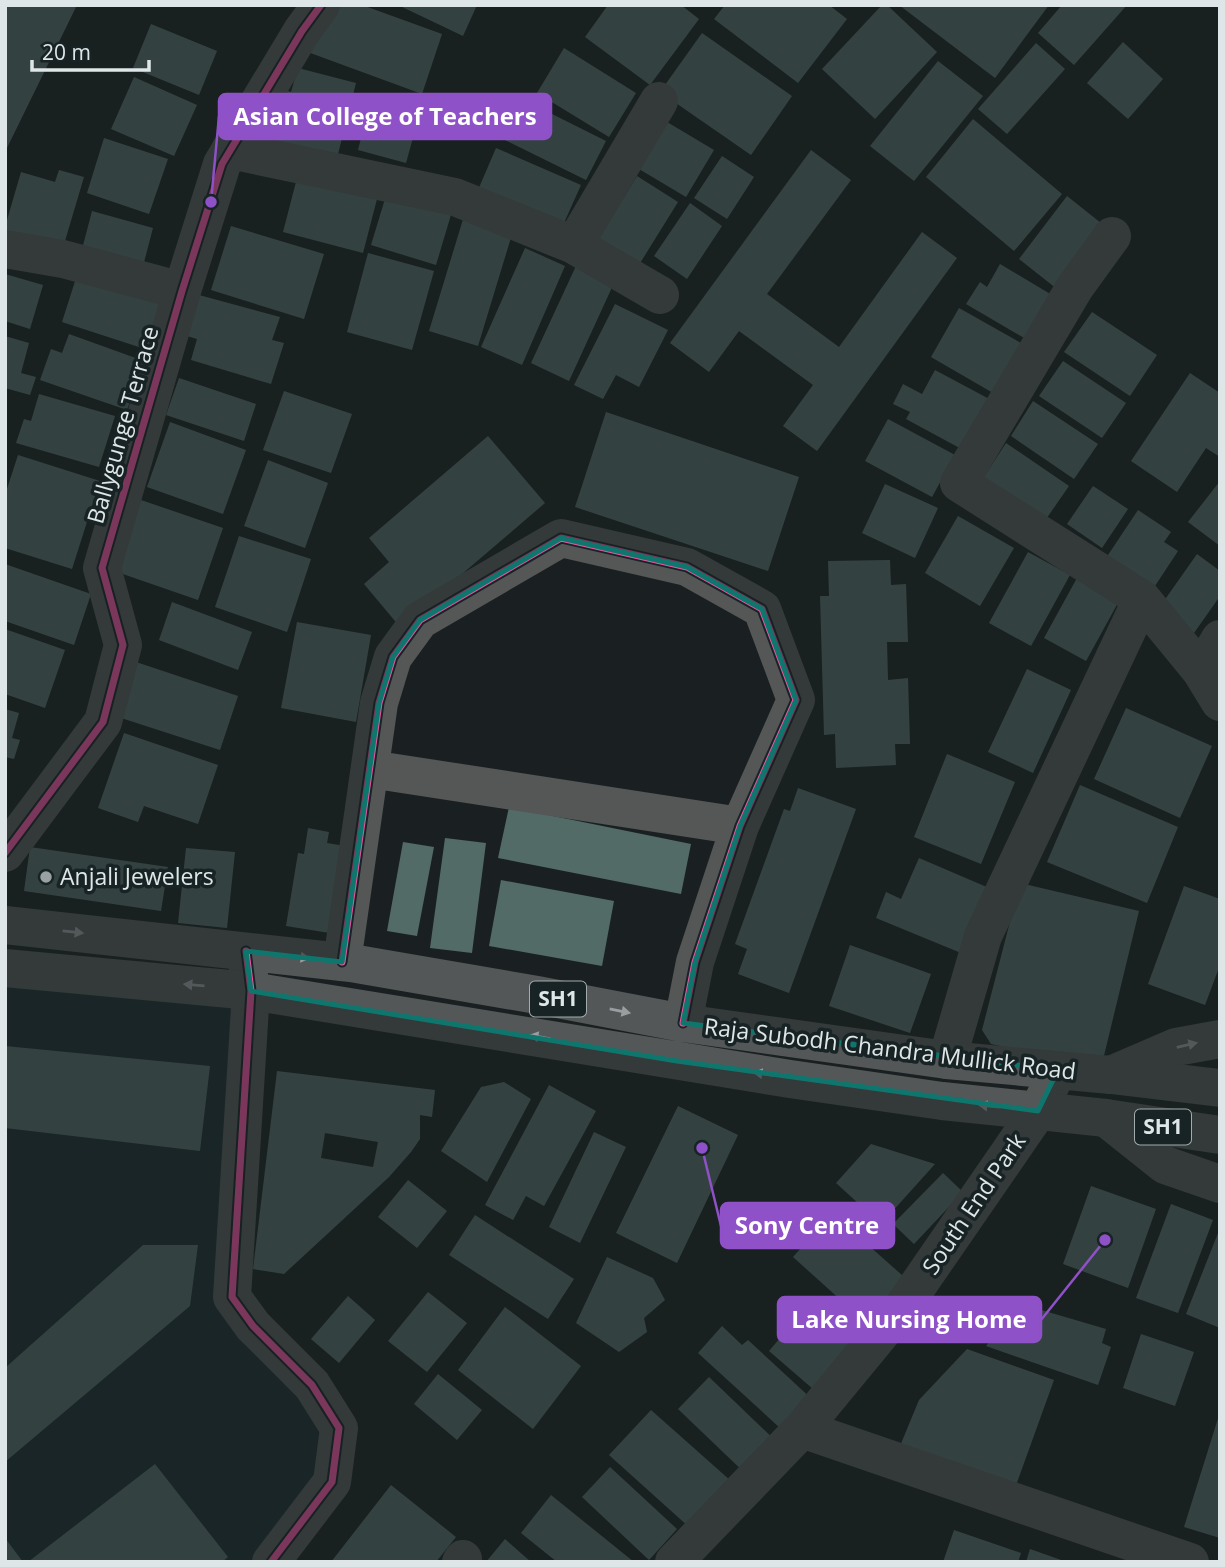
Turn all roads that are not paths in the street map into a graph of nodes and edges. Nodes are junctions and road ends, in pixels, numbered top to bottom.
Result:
1 (321, 5) edge
2 (659, 101) dead end
3 (230, 150) junction
4 (1112, 236) dead end
5 (574, 246) junction
6 (5, 249) edge
7 (182, 291) junction
8 (660, 295) dead end
9 (1142, 599) junction
10 (1214, 671) edge
11 (370, 769) junction
12 (740, 826) junction
13 (5, 853) edge
14 (5, 925) edge
15 (246, 951) junction
16 (342, 962) junction
17 (5, 968) edge
18 (251, 990) junction
19 (683, 1023) junction
20 (1220, 1039) edge
21 (947, 1060) junction
22 (1058, 1070) junction
23 (1111, 1075) junction
24 (1220, 1088) edge
25 (1038, 1111) junction
26 (1106, 1118) junction
27 (1220, 1135) edge
28 (1220, 1184) edge
29 (802, 1429) junction
30 (271, 1562) edge
31 (674, 1562) edge
32 (1189, 1562) edge

1 - 3 street, Ballygunge Terrace
2 - 5 street
3 - 5 street
3 - 7 street, Ballygunge Terrace
4 - 9 street
5 - 8 street
6 - 7 street
7 - 13 street, Ballygunge Terrace
9 - 10 street
9 - 21 street
11 - 12 street
11 - 12 street
11 - 16 street
12 - 19 street
14 -> 15 main road, Raja Subodh Chandra Mullick Road / SH1
15 -> 16 main road, Raja Subodh Chandra Mullick Road / SH1
15 - 18 street
16 -> 19 main road, Raja Subodh Chandra Mullick Road / SH1
18 -> 17 main road, SH1
25 -> 18 main road, SH1
18 - 30 street
19 - 21 main road, Raja Subodh Chandra Mullick Road / SH1
23 -> 20 street
21 - 22 main road, Raja Subodh Chandra Mullick Road / SH1
22 - 23 main road, Raja Subodh Chandra Mullick Road / SH1
22 - 25 street, South End Park
23 - 24 main road, SH1
25 - 26 main road, SH1
25 - 29 street, South End Park
26 - 27 main road, SH1
26 - 28 street
29 - 31 street, South End Park
29 - 32 street

